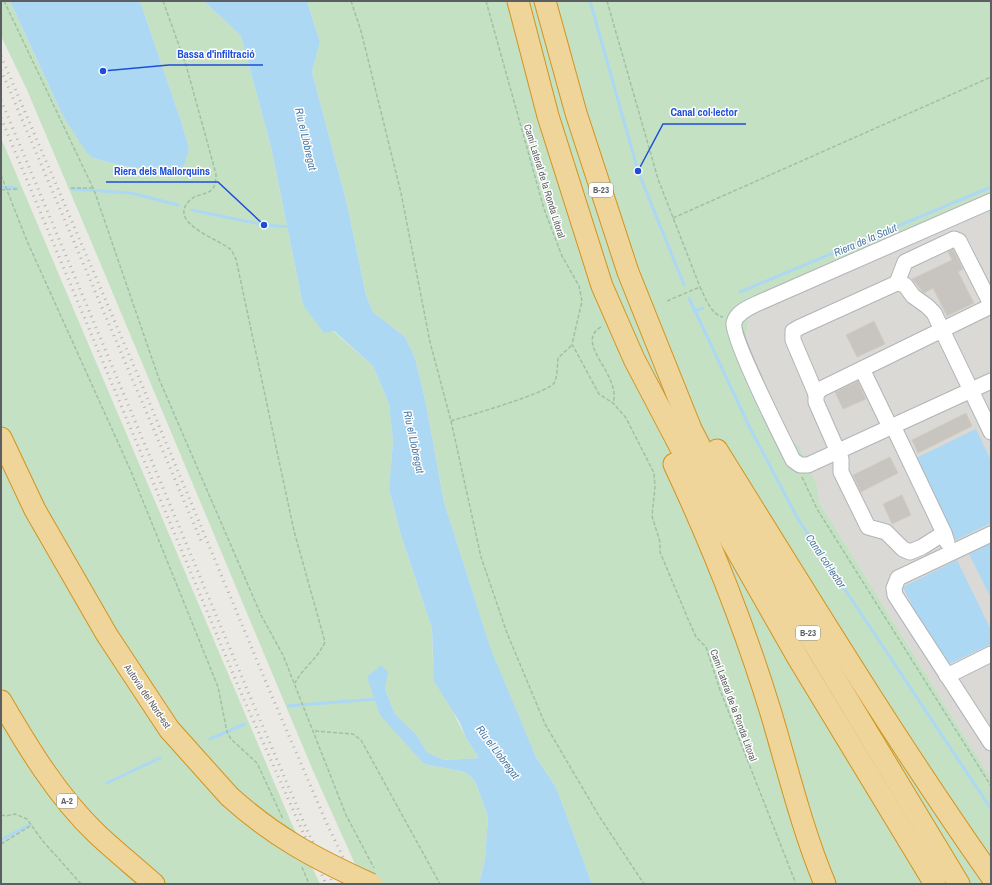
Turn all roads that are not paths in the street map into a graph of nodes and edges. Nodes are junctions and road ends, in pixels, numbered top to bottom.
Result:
1 (518, 1) edge
2 (545, 1) edge
3 (991, 201) edge
4 (897, 283) junction
5 (991, 305) edge
6 (942, 330) junction
7 (634, 359) junction
8 (862, 369) junction
9 (670, 376) junction
10 (991, 381) edge
11 (971, 390) junction
12 (816, 394) junction
13 (892, 427) junction
14 (991, 432) edge
15 (1, 438) edge
16 (838, 452) junction
17 (944, 533) junction
18 (991, 534) edge
19 (948, 555) junction
20 (991, 654) edge
21 (947, 676) junction
22 (1, 701) edge
23 (991, 743) edge
24 (991, 876) edge
25 (373, 877) edge
26 (154, 884) edge
27 (825, 884) edge
28 (935, 884) edge
29 (959, 884) edge

1 - 7 highway, B-23
2 - 9 highway, B-23
3 - 16 lane
4 - 5 lane
4 - 6 lane
4 - 12 lane
5 - 6 lane
6 - 8 lane
6 - 11 lane
7 - 27 highway
7 - 28 highway, B-23
8 - 12 lane
8 - 13 lane
9 - 24 highway
9 - 29 highway, B-23
10 - 11 lane
11 - 13 lane
11 - 14 lane
12 - 16 lane
13 - 16 lane
13 - 17 lane
15 - 25 highway, Autovia del Nord-est, bridge
16 - 17 lane
17 - 19 lane
18 - 19 lane
19 - 21 lane
20 - 21 lane
21 - 23 lane
22 - 26 highway, A-2

